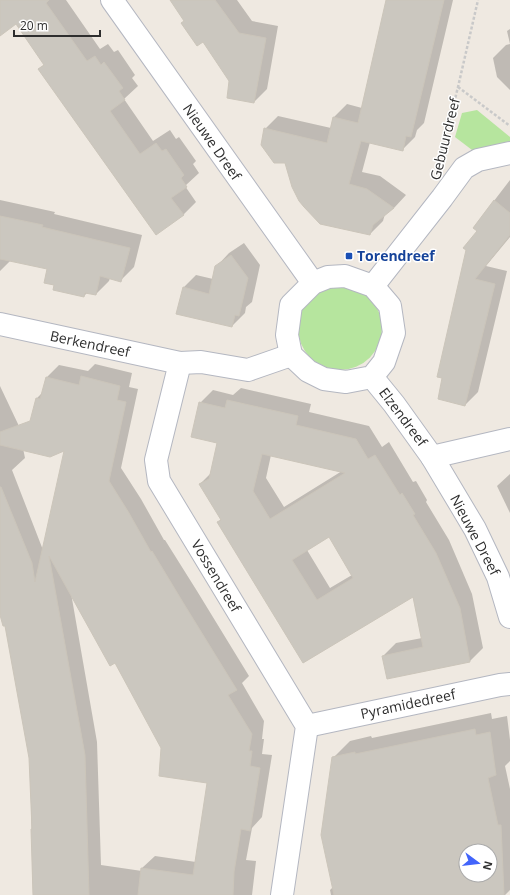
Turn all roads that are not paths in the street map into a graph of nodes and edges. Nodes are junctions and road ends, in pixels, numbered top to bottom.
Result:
1 (112, 0) edge
2 (510, 153) edge
3 (313, 284) junction
4 (373, 286) junction
5 (0, 324) edge
6 (291, 355) junction
7 (180, 363) junction
8 (372, 377) junction
9 (510, 440) edge
10 (432, 457) junction
11 (510, 617) edge
12 (510, 684) edge
13 (307, 726) junction
14 (282, 895) edge

1 - 3 street, Nieuwe Dreef
2 - 4 street, Gebuurdreef
3 - 4 street
3 - 6 street
4 - 8 street, Elzendreef
5 - 7 street, Berkendreef
6 - 7 street
6 - 8 street
7 - 13 street, Vossendreef
8 - 10 street, Elzendreef
9 - 10 street, Elzendreef
10 - 11 street, Nieuwe Dreef
12 - 13 street, Pyramidedreef
13 - 14 street

